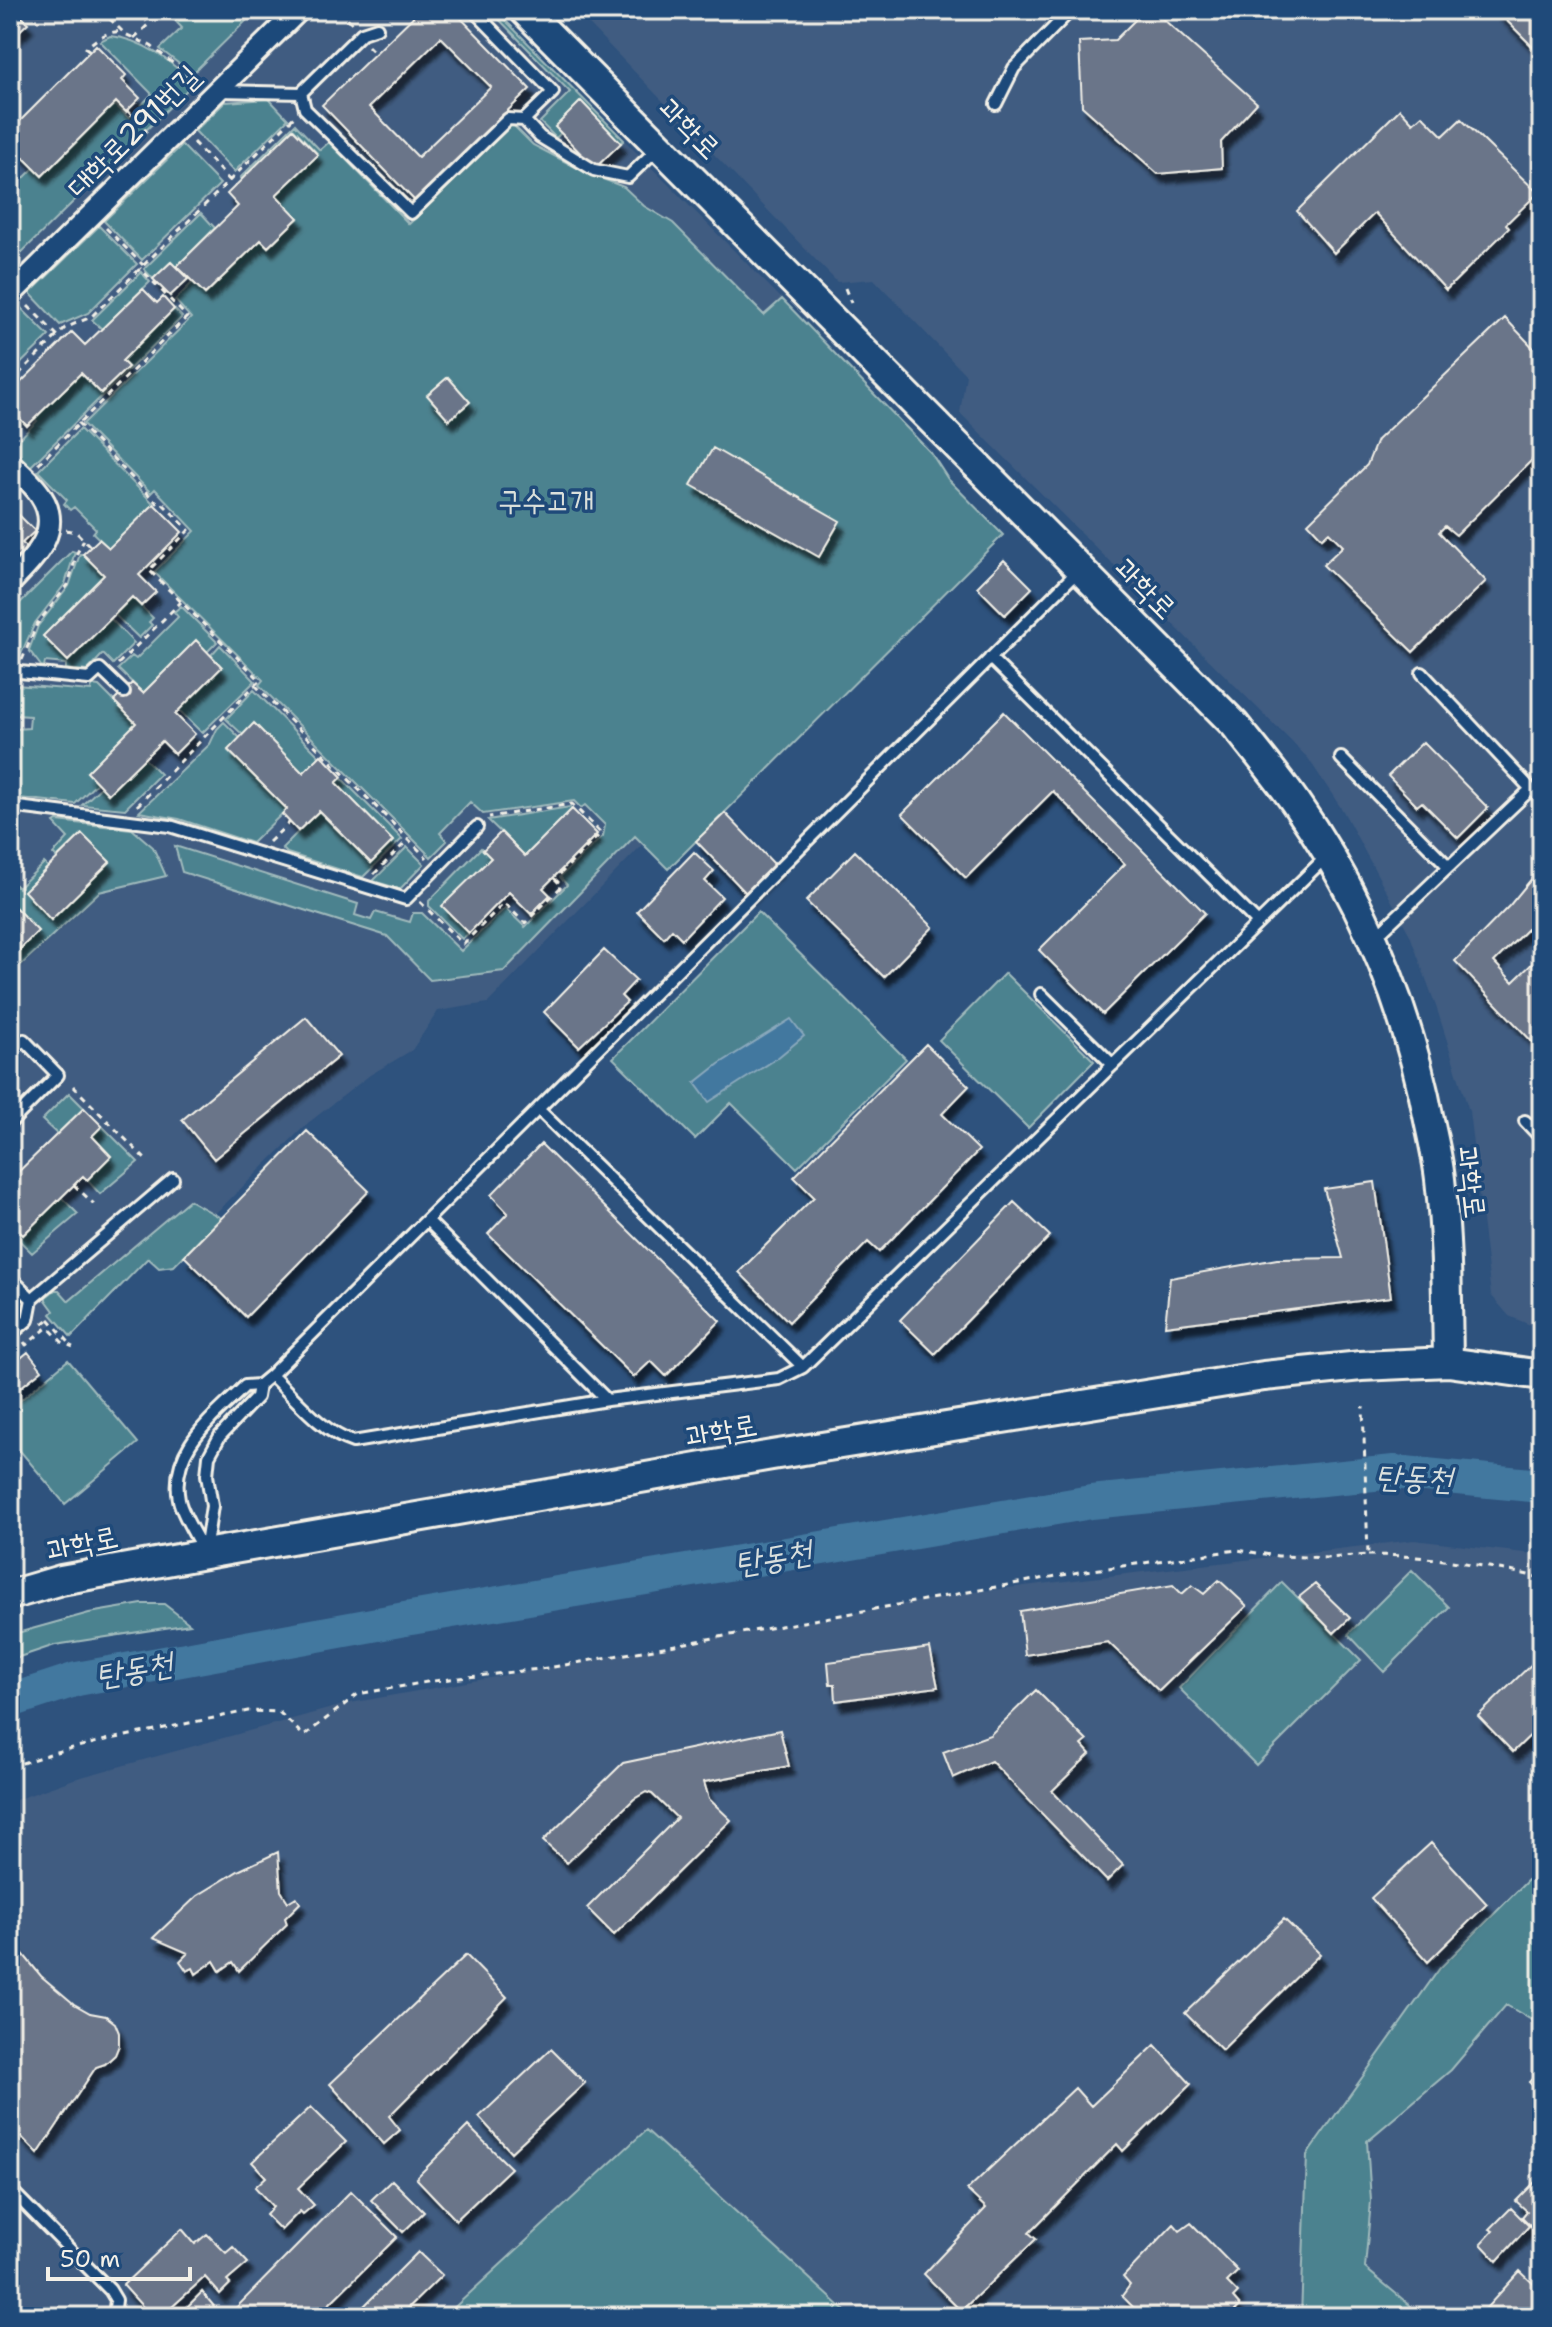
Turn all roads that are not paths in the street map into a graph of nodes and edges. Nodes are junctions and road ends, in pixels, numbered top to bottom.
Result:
1 (299, 10) edge
2 (473, 10) edge
3 (524, 10) edge
4 (1071, 10) edge
5 (377, 28) dead end
6 (217, 91) junction
7 (301, 93) junction
8 (996, 104) dead end
9 (524, 120) junction
10 (660, 146) junction
11 (12, 293) edge
12 (10, 463) edge
13 (1079, 570) junction
14 (10, 583) edge
15 (990, 658) junction
16 (13, 672) edge
17 (1422, 673) dead end
18 (124, 692) dead end
19 (1341, 758) dead end
20 (1531, 789) junction
21 (1542, 800) edge
22 (10, 806) edge
23 (477, 827) road end
24 (1328, 855) junction
25 (1449, 867) junction
26 (1258, 923) junction
27 (1374, 938) junction
28 (1041, 994) dead end
29 (10, 1050) edge
30 (1113, 1065) junction
31 (538, 1109) junction
32 (1525, 1121) dead end
33 (10, 1123) edge
34 (1542, 1139) edge
35 (173, 1179) dead end
36 (427, 1220) junction
37 (10, 1277) edge
38 (32, 1299) junction
39 (10, 1335) edge
40 (1448, 1362) junction
41 (803, 1367) junction
42 (271, 1375) junction
43 (1542, 1375) edge
44 (259, 1385) junction
45 (607, 1400) junction
46 (205, 1554) junction
47 (10, 1595) edge
48 (10, 2189) edge
49 (114, 2317) edge

1 - 6 street, 대학로291번길
2 - 9 lane
3 - 10 street, 과학로
4 - 8 lane
5 - 7 lane
6 - 7 lane
6 - 11 street, 대학로291번길
7 - 9 lane
9 - 10 lane
10 - 13 street, 과학로
12 - 14 street
13 - 15 lane
13 - 24 street, 과학로
15 - 26 lane
15 - 31 lane
16 - 18 lane
17 - 20 lane
19 - 25 lane
20 - 21 lane
20 - 25 lane
22 - 23 lane
24 - 26 lane
24 - 27 street, 과학로
25 - 27 lane
26 - 30 lane
27 - 40 street, 과학로
28 - 30 lane
29 - 33 lane
30 - 41 lane
31 - 36 lane
31 - 41 lane
32 - 34 lane
35 - 38 lane
36 - 42 lane
36 - 45 lane
37 - 38 lane
38 - 39 lane
40 - 43 street, 과학로
40 - 46 street, 과학로
41 - 45 lane
42 - 44 lane
42 - 45 lane
44 - 46 lane
44 - 46 lane
46 - 47 street, 과학로
48 - 49 lane

